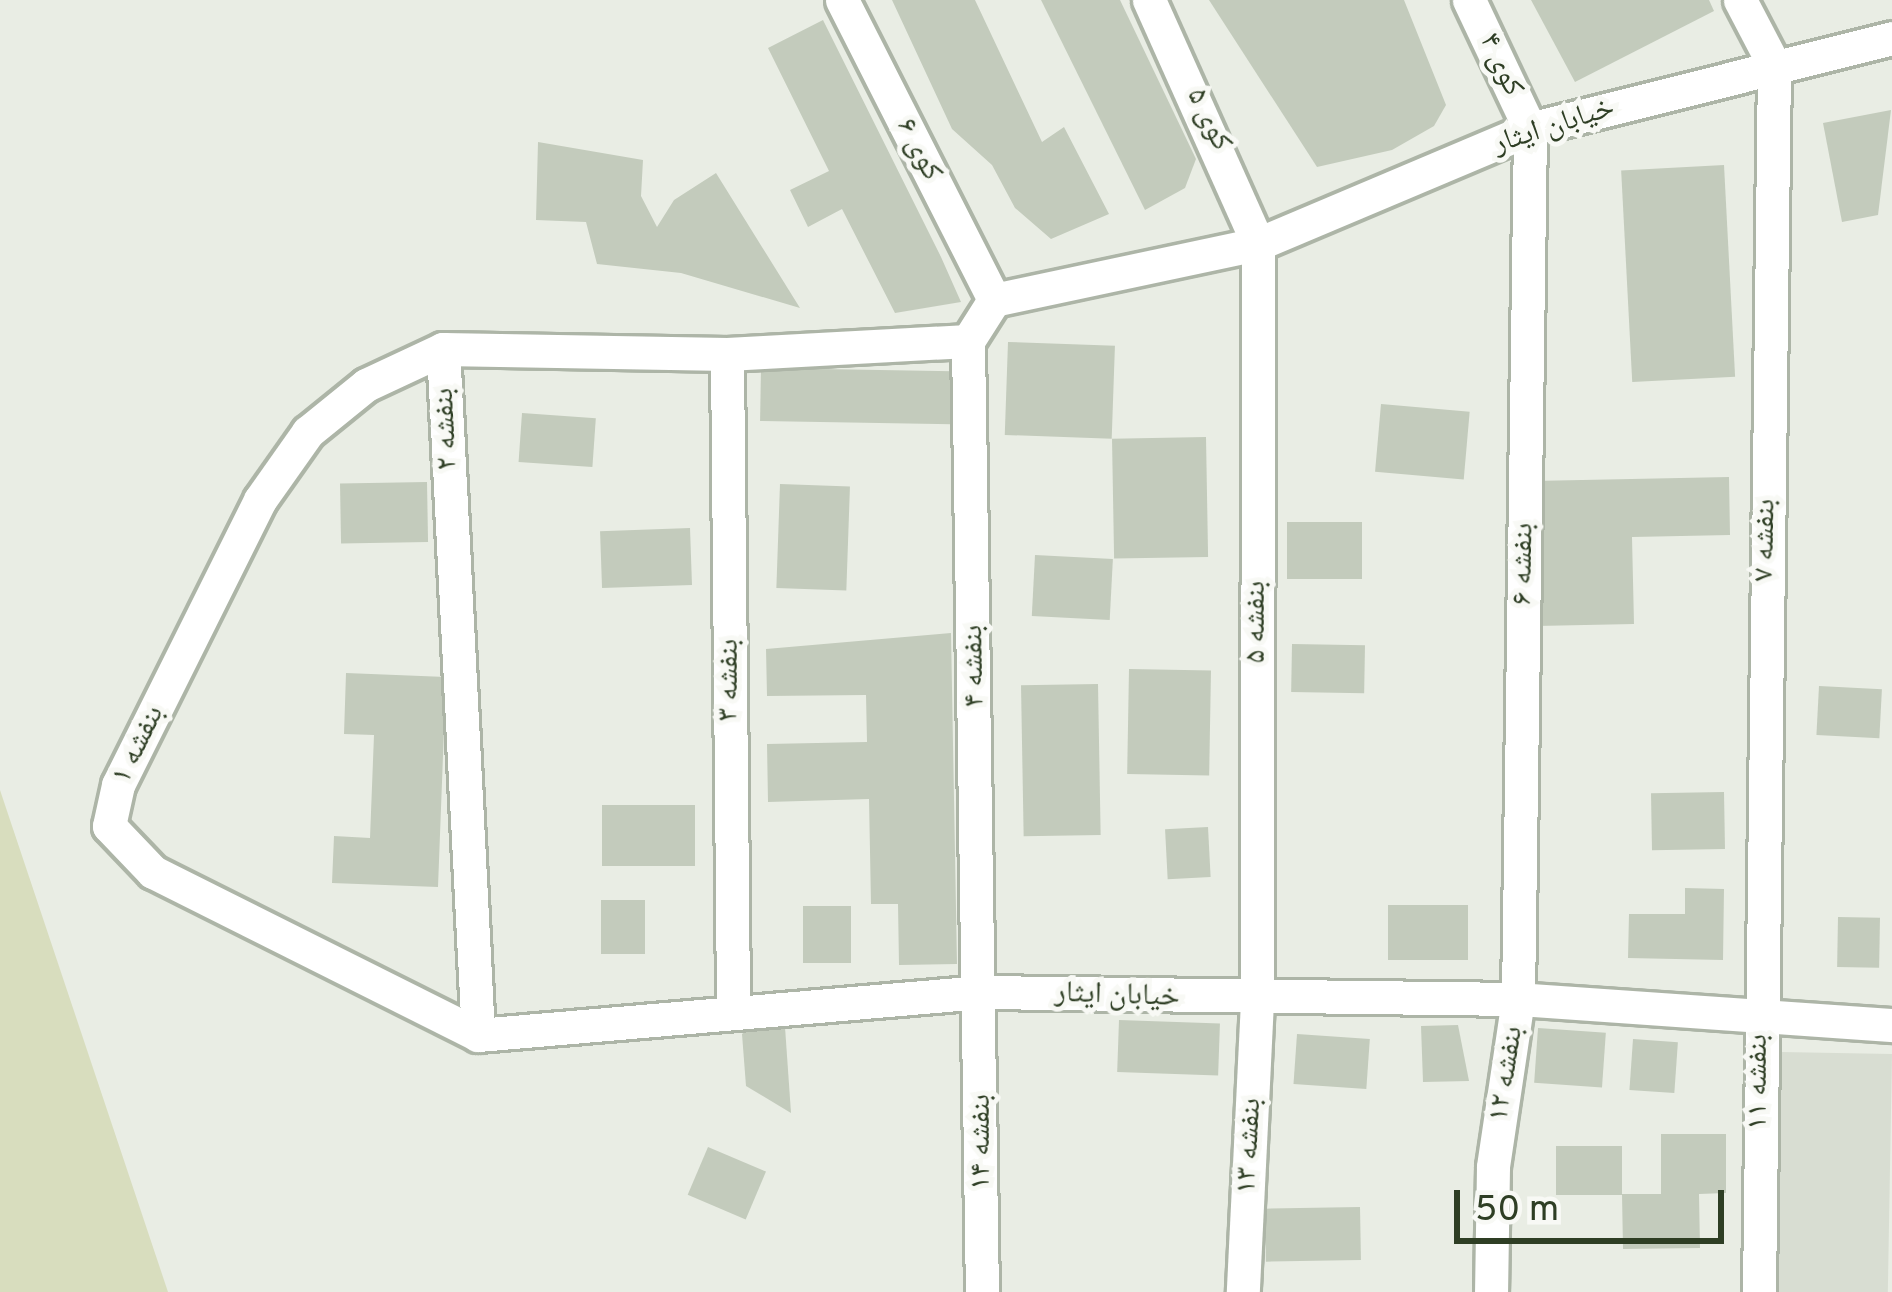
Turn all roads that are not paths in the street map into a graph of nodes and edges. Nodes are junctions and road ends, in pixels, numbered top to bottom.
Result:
1 (842, 0) edge
2 (1149, 0) edge
3 (1469, 0) edge
4 (1740, 0) edge
5 (1892, 38) edge
6 (1774, 65) junction
7 (1530, 129) junction
8 (1258, 244) junction
9 (994, 300) junction
10 (968, 341) junction
11 (443, 349) junction
12 (728, 354) junction
13 (982, 992) junction
14 (1518, 999) junction
15 (1257, 1000) junction
16 (733, 1006) junction
17 (1758, 1016) junction
18 (1892, 1024) edge
19 (478, 1035) junction
20 (982, 1292) edge
21 (1243, 1292) edge
22 (1491, 1292) edge
23 (1760, 1292) edge

1 - 9 street, کوی ۶
2 - 8 street, کوی ۵
3 - 7 street, کوی ۴
4 - 6 street
5 - 6 street, خیابان ایثار
6 - 7 street, خیابان ایثار
6 - 17 street, بنفشه ۷
7 - 8 street, خیابان ایثار
7 - 14 street, بنفشه ۶
8 - 9 street, خیابان ایثار
8 - 15 street, بنفشه ۵
9 - 10 street
10 - 12 street, بنفشه ۲
10 - 13 street, بنفشه ۴
11 - 12 street, بنفشه ۲
11 - 19 street, بنفشه ۲
11 - 19 street, بنفشه ۱
12 - 16 street, بنفشه ۳
13 - 15 street, خیابان ایثار
13 - 16 street, خیابان ایثار
13 - 20 street, بنفشه ۱۴
14 - 15 street, خیابان ایثار
14 - 17 street, خیابان ایثار
14 - 22 street, بنفشه ۱۲
15 - 21 street, بنفشه ۱۳
16 - 19 street, خیابان ایثار
17 - 18 street, خیابان ایثار
17 - 23 street, بنفشه ۱۱

